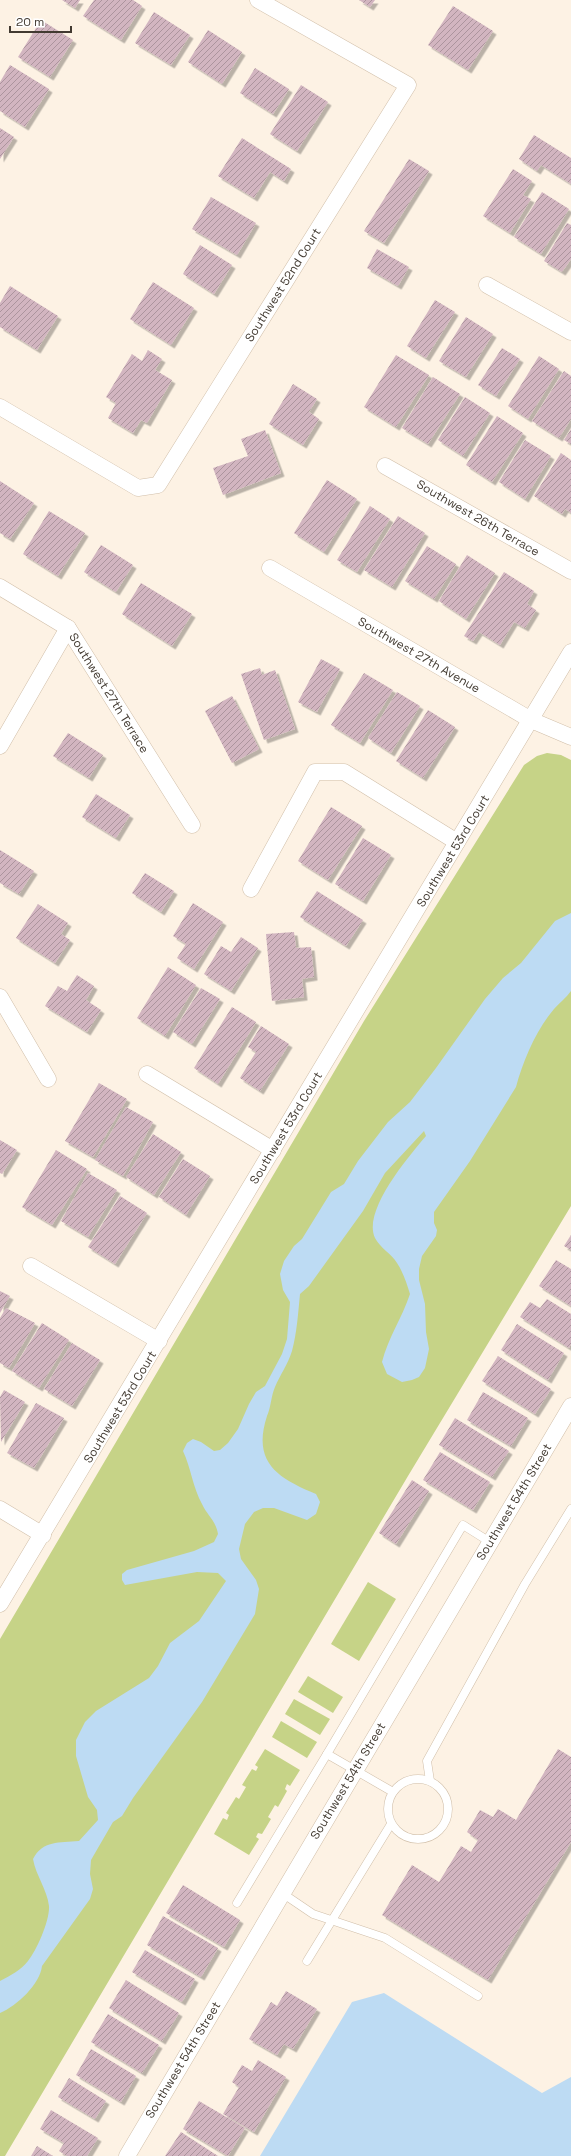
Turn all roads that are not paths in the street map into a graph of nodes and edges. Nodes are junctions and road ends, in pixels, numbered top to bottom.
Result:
1 (258, 0) edge
2 (487, 285) dead end
3 (571, 332) edge
4 (0, 407) edge
5 (385, 466) dead end
6 (270, 568) dead end
7 (571, 571) edge
8 (0, 587) edge
9 (68, 628) junction
10 (571, 652) edge
11 (531, 720) junction
12 (571, 737) edge
13 (0, 746) edge
14 (192, 825) dead end
15 (457, 842) junction
16 (251, 889) dead end
17 (0, 997) edge
18 (146, 1074) dead end
19 (48, 1080) dead end
20 (273, 1150) junction
21 (31, 1266) dead end
22 (159, 1342) junction
23 (570, 1411) edge
24 (0, 1509) edge
25 (571, 1509) edge
26 (43, 1535) junction
27 (490, 1542) junction
28 (0, 1604) edge
29 (327, 1754) junction
30 (354, 1771) junction
31 (430, 1781) junction
32 (393, 1792) junction
33 (391, 1824) junction
34 (282, 1893) junction
35 (237, 1903) dead end
36 (332, 1919) junction
37 (307, 1961) dead end
38 (478, 1996) dead end
39 (127, 2156) edge

1 - 4 street, Southwest 52nd Court
2 - 3 street
5 - 7 street, Southwest 26th Terrace
6 - 11 street, Southwest 27th Avenue
8 - 9 street, Southwest 27th Terrace
9 - 13 street
9 - 14 street, Southwest 27th Terrace
10 - 11 street, Southwest 53rd Court
11 - 12 street, Southwest 27th Avenue
11 - 15 street, Southwest 53rd Court
15 - 16 street
15 - 20 street, Southwest 53rd Court
17 - 19 street
18 - 20 street
20 - 22 street, Southwest 53rd Court
21 - 22 street
22 - 26 street, Southwest 53rd Court
23 - 27 street, Southwest 54th Street
24 - 26 street
25 - 31 lane
26 - 28 street, Southwest 53rd Court
27 - 29 lane
27 - 30 street, Southwest 54th Street
29 - 30 lane
29 - 35 lane
30 - 32 lane
30 - 34 street, Southwest 54th Street
31 - 32 lane
31 - 33 lane
32 - 33 lane
33 - 36 lane
34 - 36 lane
34 - 39 street, Southwest 54th Street
36 - 37 lane
36 - 38 lane

